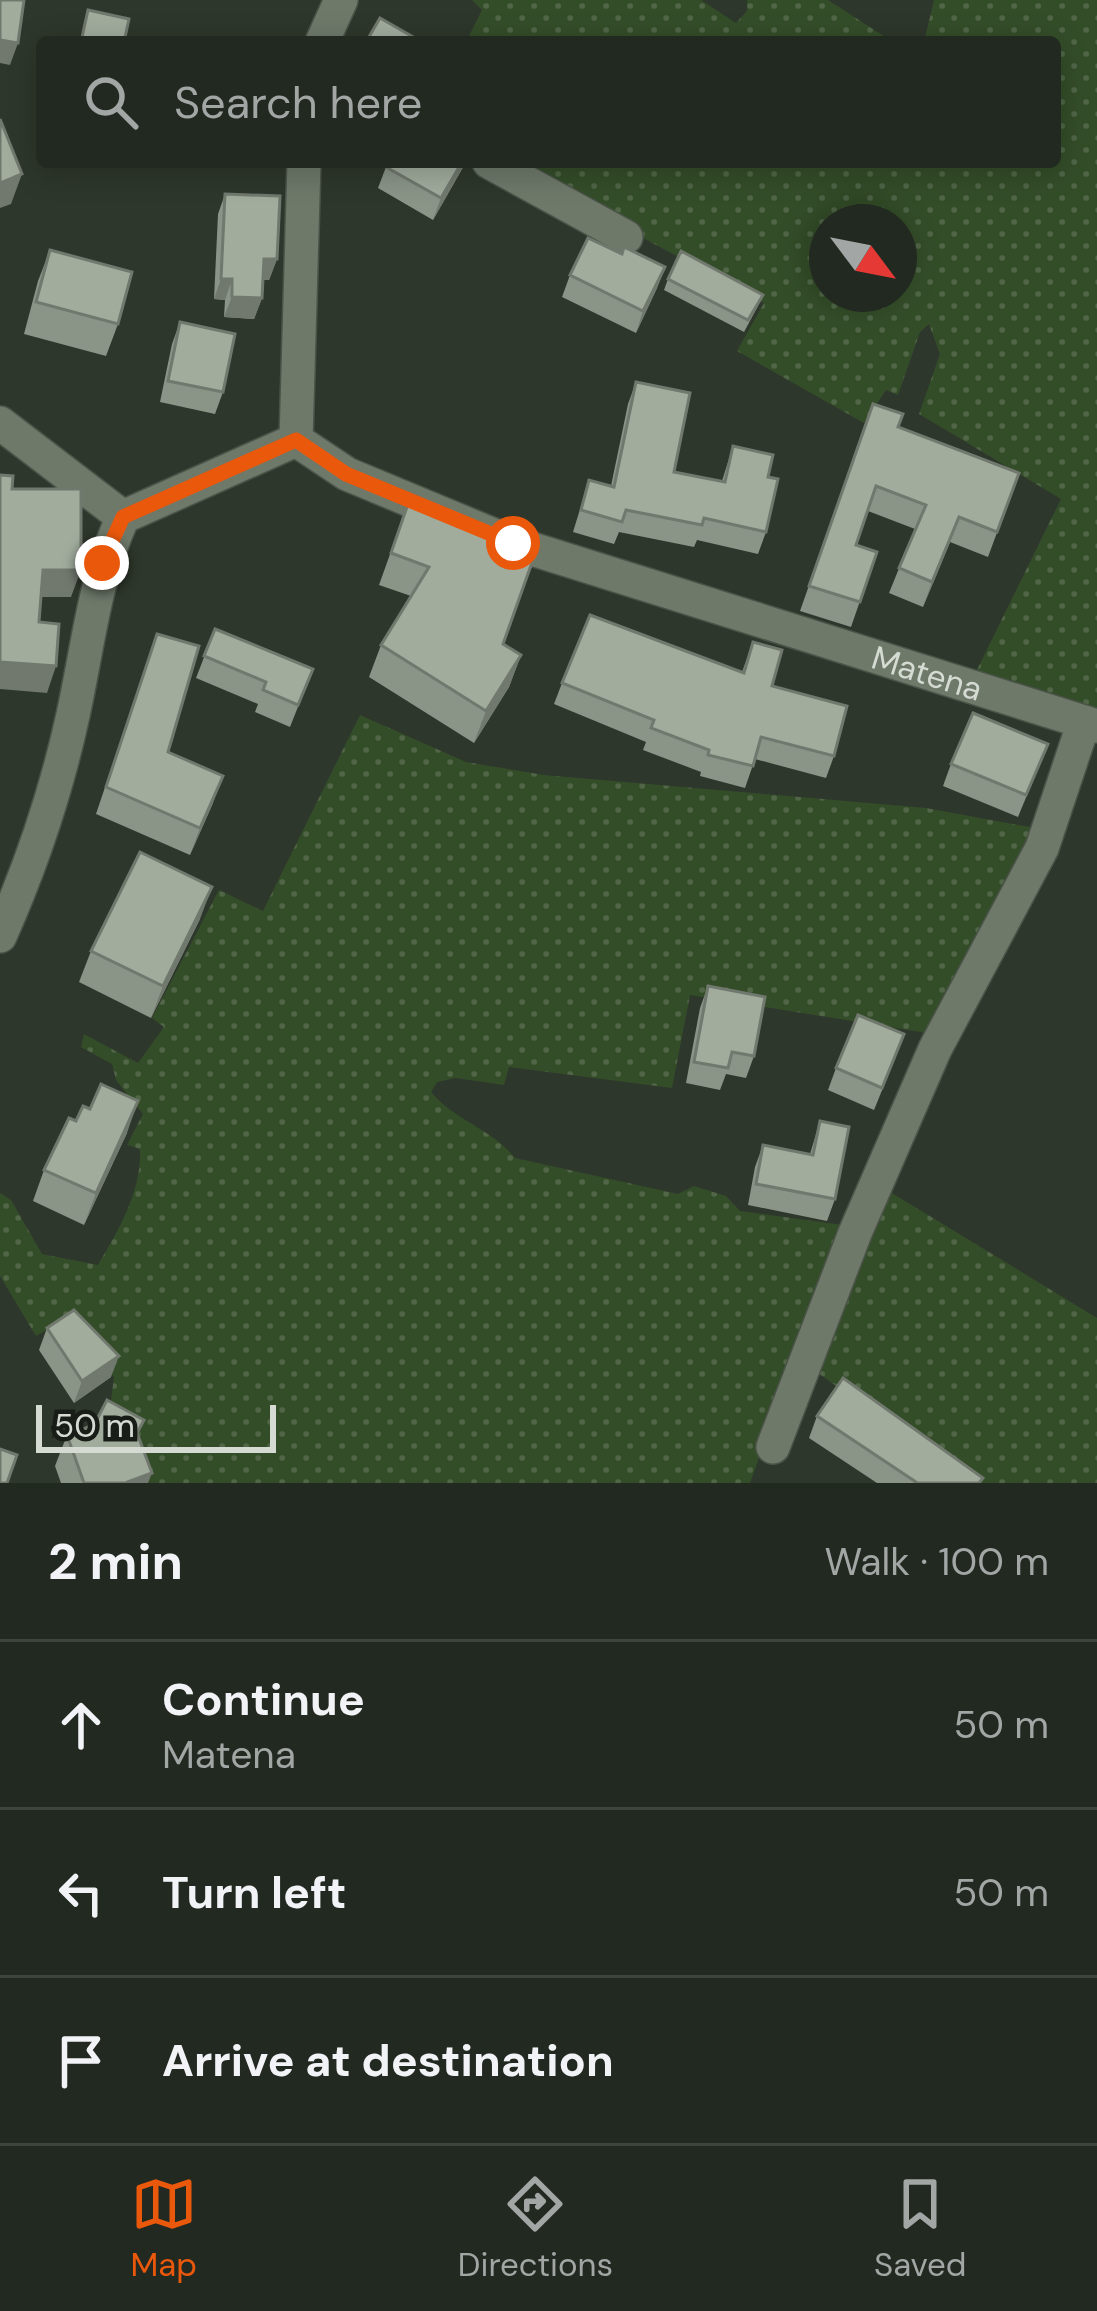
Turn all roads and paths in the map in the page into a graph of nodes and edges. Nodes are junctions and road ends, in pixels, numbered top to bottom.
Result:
1 (341, 0) edge
2 (325, 36) edge
3 (304, 168) edge
4 (500, 168) edge
5 (626, 238) dead end
6 (0, 423) edge
7 (296, 440) junction
8 (123, 517) junction
9 (1091, 724) edge
10 (0, 936) edge
11 (773, 1448) dead end

1 - 2 street
3 - 7 street
4 - 5 street
6 - 8 street
7 - 8 street
7 - 9 street, Matena
8 - 10 street
9 - 11 street, Matena

